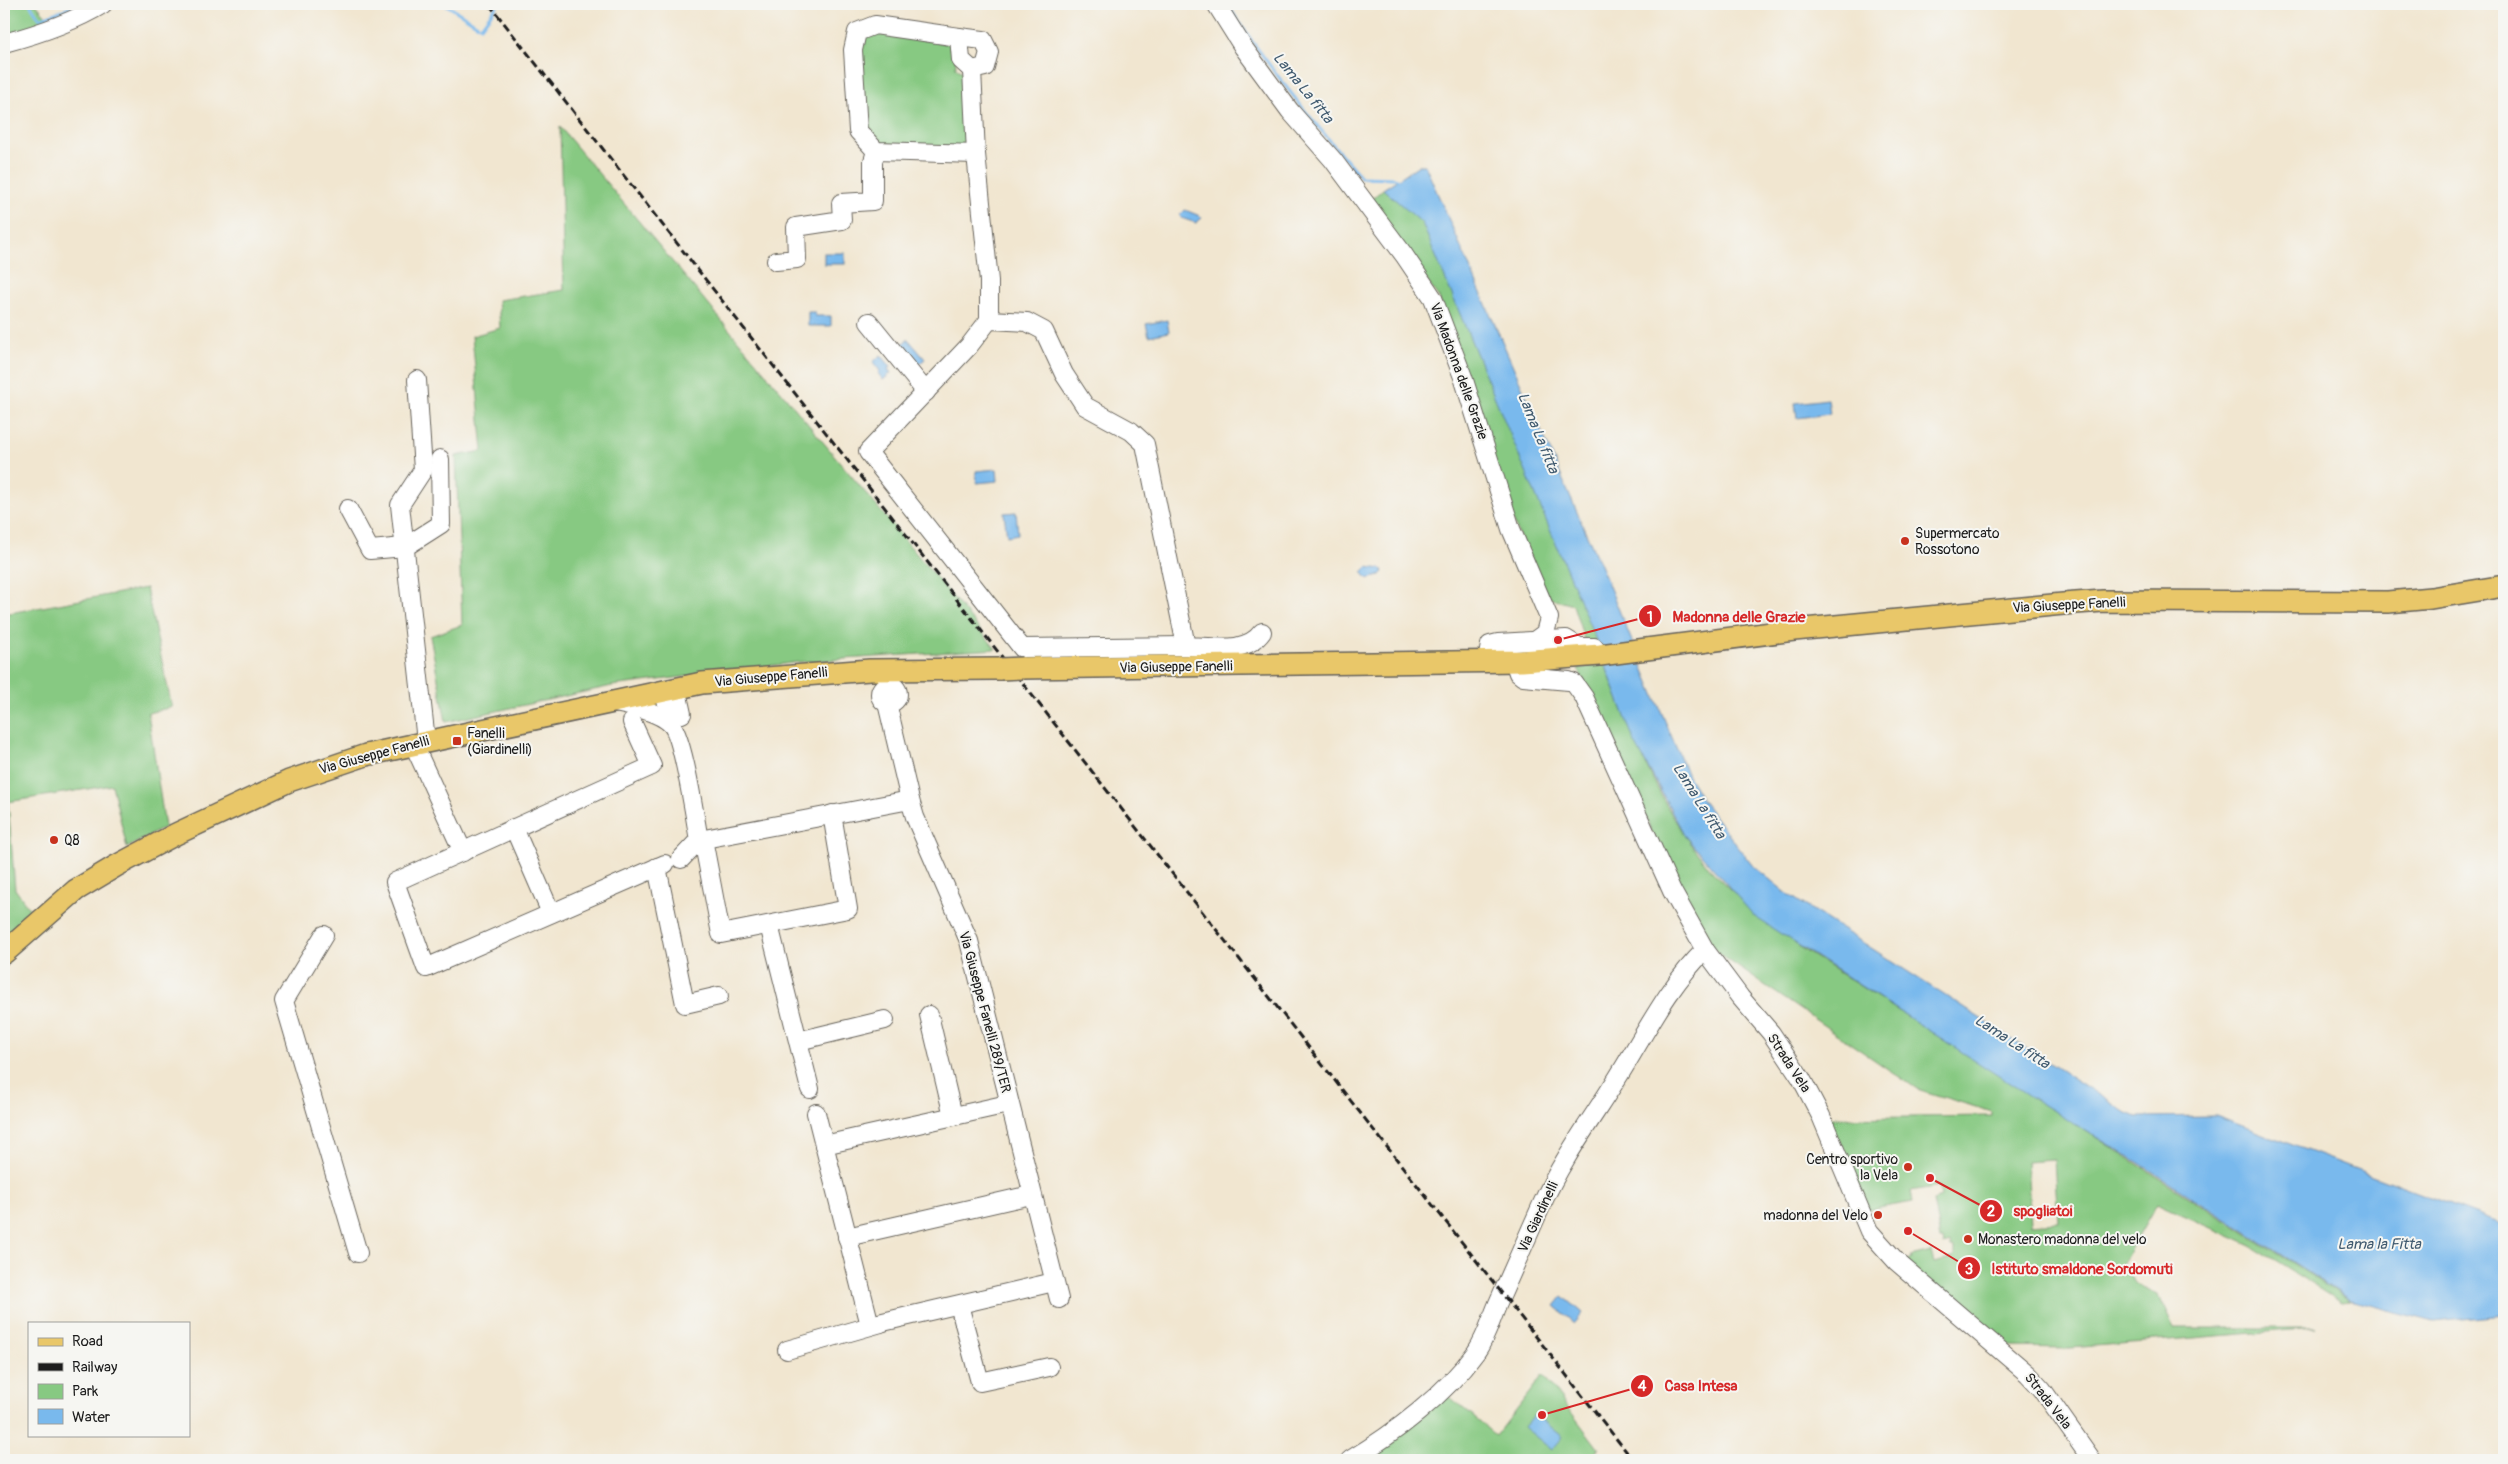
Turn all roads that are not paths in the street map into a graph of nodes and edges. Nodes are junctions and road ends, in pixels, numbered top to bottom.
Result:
1 (103, 4) edge
2 (1216, 4) edge
3 (959, 37) junction
4 (4, 43) edge
5 (972, 70) junction
6 (876, 151) junction
7 (976, 154) junction
8 (776, 261) dead end
9 (989, 320) junction
10 (869, 322) dead end
11 (417, 380) dead end
12 (926, 392) junction
13 (440, 460) dead end
14 (348, 509) dead end
15 (405, 547) junction
16 (2504, 586) edge
17 (1262, 632) dead end
18 (1534, 641) junction
19 (1186, 646) junction
20 (1600, 655) junction
21 (1487, 661) junction
22 (1514, 661) junction
23 (702, 683) junction
24 (671, 688) junction
25 (609, 701) junction
26 (887, 703) dead end
27 (632, 722) dead end
28 (677, 726) junction
29 (419, 742) junction
30 (910, 800) junction
31 (832, 814) junction
32 (514, 828) junction
33 (701, 839) junction
34 (463, 852) junction
35 (668, 864) junction
36 (551, 912) junction
37 (769, 925) junction
38 (324, 935) dead end
39 (1705, 950) junction
40 (4, 954) edge
41 (718, 996) dead end
42 (929, 1015) dead end
43 (885, 1020) dead end
44 (798, 1041) junction
45 (810, 1089) dead end
46 (1008, 1104) junction
47 (816, 1113) dead end
48 (953, 1116) junction
49 (824, 1145) junction
50 (1032, 1195) junction
51 (847, 1237) junction
52 (358, 1253) dead end
53 (1057, 1291) junction
54 (959, 1305) junction
55 (870, 1325) junction
56 (787, 1350) dead end
57 (1049, 1367) dead end
58 (1350, 1460) edge
59 (2092, 1460) edge

1 - 4 street
2 - 18 street, Via Madonna delle Grazie
3 - 5 street
3 - 5 street
3 - 6 street
5 - 7 street
6 - 7 street
6 - 8 street
7 - 9 street
9 - 12 street
9 - 19 street
10 - 12 street
11 - 15 street
12 - 19 street
13 - 15 street
14 - 15 street
15 - 29 street
16 - 20 main road, Via Giuseppe Fanelli
17 - 19 street
18 - 20 street
18 - 21 street
20 - 22 main road, Via Giuseppe Fanelli
21 - 22 main road, Via Giuseppe Fanelli
21 - 23 main road, Via Giuseppe Fanelli, bridge
22 - 39 street, Strada Vela
23 - 24 main road, Via Giuseppe Fanelli
23 - 28 street
24 - 25 main road, Via Giuseppe Fanelli
24 - 28 street
25 - 28 street
25 - 29 main road, Via Giuseppe Fanelli
26 - 30 street, Via Giuseppe Fanelli 289/TER
27 - 32 street
28 - 33 street
29 - 34 street
29 - 40 main road, Via Giuseppe Fanelli
30 - 31 street
30 - 46 street, Via Giuseppe Fanelli 289/TER
31 - 33 street
31 - 37 street
32 - 34 street
32 - 36 street
33 - 35 street
33 - 37 street
34 - 36 street
35 - 36 street
35 - 41 street
37 - 44 street
38 - 52 street
39 - 58 street, Via Giardinelli
39 - 59 street, Strada Vela
42 - 48 street
43 - 44 street
44 - 45 street
46 - 48 street, Via Giuseppe Fanelli 289/TER
46 - 50 street, Via Giuseppe Fanelli 289/TER
47 - 49 street
48 - 49 street, Via Giuseppe Fanelli 289/TER
49 - 51 street
50 - 51 street
50 - 53 street, Via Giuseppe Fanelli 289/TER
51 - 55 street
53 - 54 street
53 - 55 street
54 - 55 street
54 - 57 street
55 - 56 street

